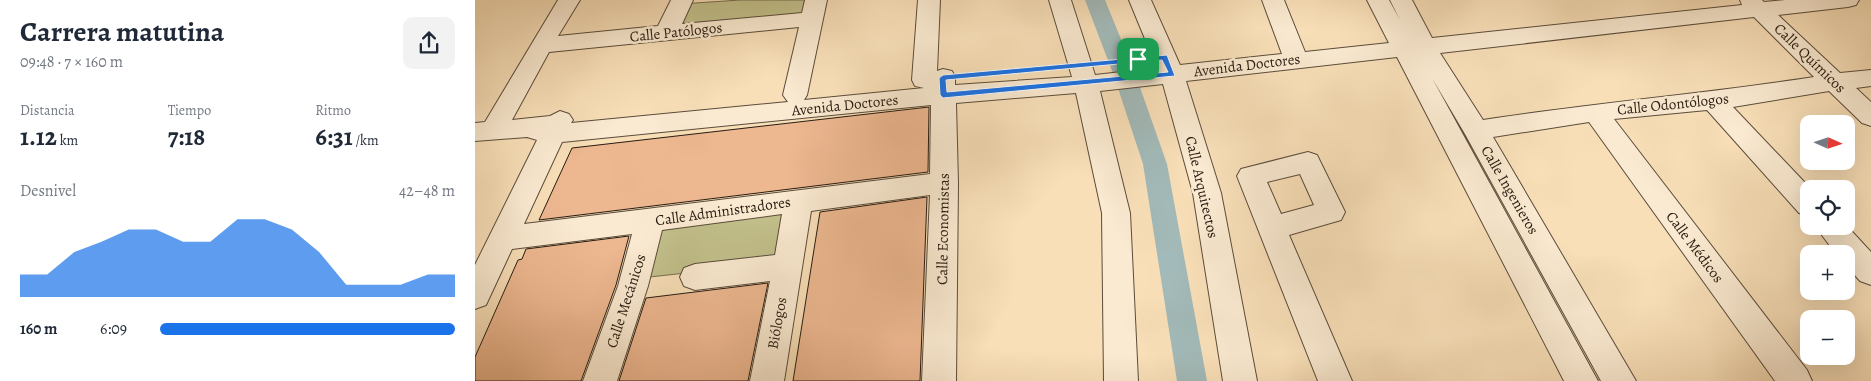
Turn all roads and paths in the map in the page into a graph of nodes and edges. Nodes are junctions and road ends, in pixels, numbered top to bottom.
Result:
1 (569, 0) edge
2 (682, 0) edge
3 (929, 0) edge
4 (1060, 0) edge
5 (1140, 0) edge
6 (1273, 0) edge
7 (1378, 0) edge
8 (1401, 0) edge
9 (1700, 0) edge
10 (1848, 0) edge
11 (1754, 5) edge
12 (814, 9) edge
13 (666, 32) junction
14 (1410, 39) junction
15 (541, 45) junction
16 (1293, 51) junction
17 (1166, 69) junction
18 (1091, 74) junction
19 (1871, 78) edge
20 (1834, 82) junction
21 (937, 84) junction
22 (795, 95) junction
23 (1713, 101) junction
24 (1595, 112) junction
25 (1871, 117) edge
26 (547, 127) junction
27 (1476, 130) junction
28 (484, 131) edge
29 (944, 183) junction
30 (1800, 195) edge
31 (799, 200) junction
32 (650, 221) junction
33 (1272, 228) dead end
34 (1837, 235) edge
35 (501, 239) junction
36 (787, 266) junction
37 (1871, 272) edge
38 (695, 277) dead end
39 (475, 296) edge
40 (600, 381) edge
41 (767, 381) edge
42 (939, 381) edge
43 (1121, 381) edge
44 (1240, 381) edge
45 (1335, 381) edge
46 (1581, 381) edge
47 (1619, 381) edge
48 (1795, 381) edge

1 - 15 street
2 - 13 street
3 - 21 street, Calle Economistas
4 - 18 street
5 - 17 street, Calle Arquitectos
6 - 16 street
7 - 14 street, Calle Ingenieros
8 - 14 street, Calle Ingenieros
9 - 14 street, Avenida Doctores
10 - 11 street, Avenida Doctores
11 - 14 street, Avenida Doctores
11 - 20 street, Calle Químicos
12 - 13 street, Calle Patólogos
12 - 22 street
13 - 15 street, Calle Patólogos
14 - 16 street, Avenida Doctores
14 - 27 street, Calle Ingenieros
14 - 46 street, Calle Ingenieros
15 - 28 street
16 - 17 street, Avenida Doctores
17 - 18 street, Avenida Doctores
17 - 18 street, Avenida Doctores
17 - 44 street, Calle Arquitectos
18 - 21 street, Avenida Doctores
18 - 43 street
19 - 20 street, Calle Odontólogos
20 - 23 street, Calle Odontólogos
20 - 25 street, Calle Químicos
21 - 22 street, Avenida Doctores
21 - 26 street, Avenida Doctores
21 - 29 street, Calle Economistas
22 - 26 street, Avenida Doctores
23 - 24 street, Calle Odontólogos
23 - 30 street
24 - 27 street, Calle Odontólogos
24 - 48 street, Calle Médicos
26 - 28 street, Avenida Doctores
26 - 35 street
27 - 47 street, Calle Ingenieros
29 - 31 street, Calle Administradores
29 - 42 street, Calle Economistas
31 - 32 street, Calle Administradores
31 - 36 street, Biólogos
32 - 35 street, Calle Administradores
32 - 40 street, Calle Mecánicos
33 - 45 street
34 - 37 street
35 - 39 street
36 - 38 street
36 - 41 street, Biólogos

